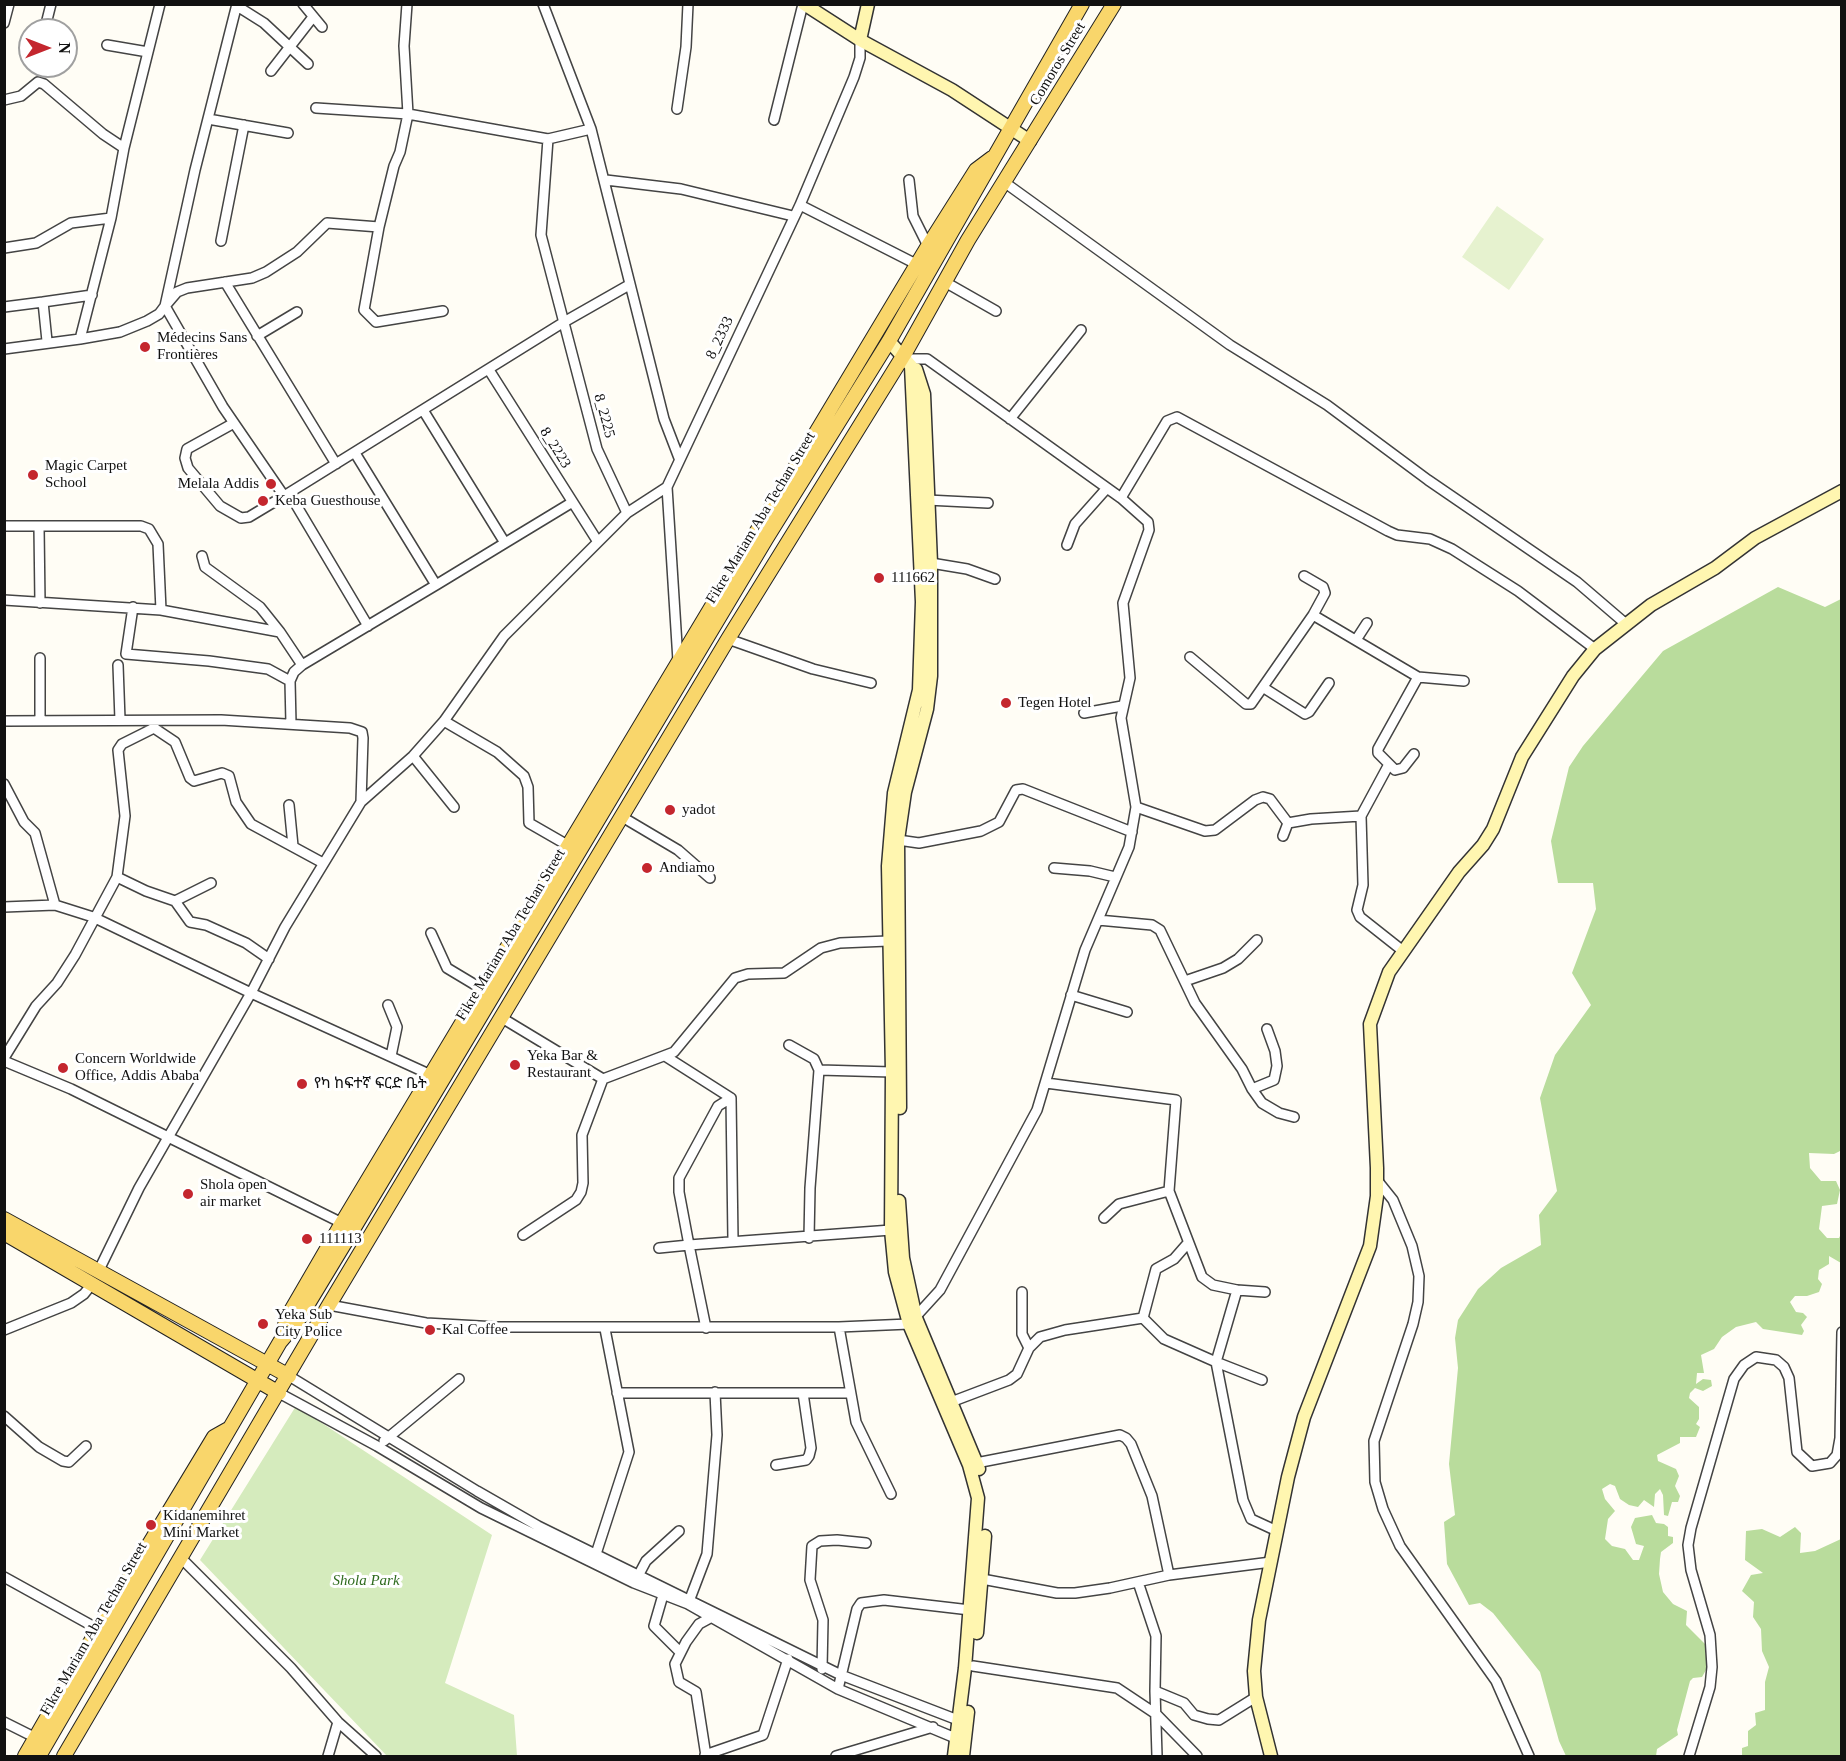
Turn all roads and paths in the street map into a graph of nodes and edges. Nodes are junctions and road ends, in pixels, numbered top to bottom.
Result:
1 (9, 4) edge
2 (160, 4) edge
3 (303, 4) edge
4 (407, 4) edge
5 (543, 4) edge
6 (688, 4) edge
7 (803, 4) edge
8 (868, 4) edge
9 (1082, 4) edge
10 (1114, 4) edge
11 (237, 5) edge
12 (313, 17) junction
13 (4, 23) edge
14 (322, 27) dead end
15 (860, 40) junction
16 (107, 45) dead end
17 (291, 46) junction
18 (148, 52) junction
19 (308, 64) dead end
20 (271, 71) dead end
21 (4, 100) edge
22 (316, 108) dead end
23 (678, 108) dead end
24 (408, 114) junction
25 (208, 120) junction
26 (774, 120) dead end
27 (244, 125) junction
28 (591, 129) junction
29 (1010, 129) junction
30 (288, 133) dead end
31 (548, 139) junction
32 (1030, 141) junction
33 (124, 148) junction
34 (996, 155) junction
35 (606, 180) junction
36 (909, 180) dead end
37 (1004, 182) junction
38 (800, 205) junction
39 (793, 216) junction
40 (111, 218) junction
41 (378, 227) junction
42 (221, 241) dead end
43 (928, 246) junction
44 (4, 248) edge
45 (918, 265) junction
46 (225, 282) junction
47 (945, 282) junction
48 (629, 285) junction
49 (92, 295) junction
50 (43, 303) junction
51 (165, 306) junction
52 (4, 307) edge
53 (443, 311) dead end
54 (996, 311) dead end
55 (297, 312) dead end
56 (564, 322) junction
57 (1081, 330) dead end
58 (257, 336) junction
59 (80, 339) junction
60 (47, 341) junction
61 (889, 341) junction
62 (4, 349) edge
63 (906, 356) junction
64 (489, 370) junction
65 (916, 380) junction
66 (423, 410) junction
67 (1010, 418) junction
68 (234, 423) junction
69 (355, 453) junction
70 (680, 458) junction
71 (336, 464) junction
72 (667, 487) junction
73 (1107, 488) junction
74 (1842, 490) edge
75 (286, 494) junction
76 (1121, 498) junction
77 (927, 500) junction
78 (571, 503) junction
79 (988, 503) dead end
80 (627, 513) junction
81 (4, 526) edge
82 (39, 527) junction
83 (598, 542) junction
84 (505, 543) junction
85 (1067, 545) dead end
86 (201, 556) dead end
87 (931, 563) junction
88 (1304, 576) dead end
89 (996, 579) dead end
90 (436, 585) junction
91 (4, 600) edge
92 (40, 603) junction
93 (132, 607) junction
94 (161, 610) junction
95 (1313, 615) junction
96 (1367, 623) dead end
97 (1626, 624) junction
98 (368, 626) junction
99 (280, 632) junction
100 (728, 639) junction
101 (1356, 640) junction
102 (1595, 649) junction
103 (1190, 657) dead end
104 (40, 658) dead end
105 (678, 661) junction
106 (118, 665) dead end
107 (302, 665) junction
108 (926, 676) junction
109 (1418, 676) junction
110 (290, 681) junction
111 (1464, 681) dead end
112 (871, 683) dead end
113 (1329, 683) dead end
114 (1264, 688) junction
115 (1122, 706) junction
116 (1084, 713) dead end
117 (120, 720) junction
118 (4, 721) edge
119 (40, 721) junction
120 (444, 721) junction
121 (154, 724) junction
122 (291, 724) junction
123 (1414, 754) dead end
124 (413, 756) junction
125 (1388, 766) junction
126 (4, 783) edge
127 (362, 802) junction
128 (288, 805) dead end
129 (454, 807) dead end
130 (1136, 807) junction
131 (1361, 816) junction
132 (624, 818) junction
133 (1288, 823) junction
134 (1132, 832) junction
135 (1283, 836) dead end
136 (898, 840) junction
137 (293, 846) junction
138 (569, 846) junction
139 (323, 863) junction
140 (1054, 868) dead end
141 (117, 877) junction
142 (1115, 877) junction
143 (710, 878) dead end
144 (211, 883) dead end
145 (175, 901) junction
146 (55, 905) junction
147 (4, 907) edge
148 (93, 917) junction
149 (1098, 920) junction
150 (431, 933) dead end
151 (1257, 940) dead end
152 (888, 941) junction
153 (1403, 951) junction
154 (268, 960) junction
155 (1185, 981) junction
156 (482, 989) junction
157 (251, 993) junction
158 (1071, 995) junction
159 (388, 1005) dead end
160 (1127, 1012) dead end
161 (896, 1015) junction
162 (502, 1018) junction
163 (1267, 1029) dead end
164 (789, 1045) dead end
165 (391, 1056) junction
166 (665, 1056) junction
167 (4, 1059) edge
168 (819, 1070) junction
169 (892, 1072) junction
170 (603, 1079) junction
171 (436, 1080) junction
172 (1046, 1083) junction
173 (1252, 1089) junction
174 (456, 1094) junction
175 (731, 1098) junction
176 (1294, 1117) dead end
177 (168, 1138) junction
178 (1377, 1180) junction
179 (1168, 1191) junction
180 (1104, 1218) dead end
181 (4, 1219) edge
182 (342, 1223) junction
183 (891, 1230) junction
184 (4, 1233) edge
185 (523, 1235) dead end
186 (809, 1238) junction
187 (733, 1240) junction
188 (1188, 1244) junction
189 (689, 1245) junction
190 (659, 1248) dead end
191 (99, 1270) junction
192 (92, 1284) junction
193 (1237, 1290) junction
194 (1022, 1292) dead end
195 (1265, 1292) dead end
196 (329, 1305) junction
197 (1143, 1318) junction
198 (912, 1321) junction
199 (839, 1327) junction
200 (706, 1328) junction
201 (605, 1329) junction
202 (4, 1330) edge
203 (1842, 1332) edge
204 (280, 1342) junction
205 (1029, 1348) junction
206 (1216, 1362) junction
207 (268, 1363) junction
208 (289, 1376) junction
209 (459, 1379) dead end
210 (259, 1380) junction
211 (1262, 1380) dead end
212 (716, 1392) junction
213 (279, 1393) junction
214 (617, 1393) junction
215 (803, 1393) junction
216 (850, 1393) junction
217 (951, 1402) junction
218 (4, 1416) edge
219 (232, 1427) junction
220 (388, 1437) junction
221 (86, 1446) dead end
222 (377, 1446) junction
223 (973, 1463) junction
224 (776, 1465) dead end
225 (891, 1494) dead end
226 (679, 1531) dead end
227 (1277, 1531) junction
228 (866, 1543) dead end
229 (181, 1558) junction
230 (594, 1558) junction
231 (1271, 1562) junction
232 (1169, 1575) junction
233 (637, 1578) junction
234 (982, 1579) junction
235 (6, 1582) edge
236 (1138, 1582) junction
237 (663, 1595) junction
238 (689, 1601) junction
239 (970, 1610) junction
240 (710, 1618) junction
241 (98, 1629) junction
242 (679, 1652) junction
243 (788, 1659) junction
244 (822, 1665) junction
245 (973, 1666) junction
246 (841, 1675) junction
247 (822, 1677) junction
248 (838, 1689) junction
249 (1155, 1691) junction
250 (1256, 1697) junction
251 (1156, 1714) junction
252 (4, 1722) edge
253 (338, 1722) junction
254 (963, 1722) junction
255 (933, 1727) junction
256 (36, 1738) junction
257 (960, 1740) junction
258 (25, 1756) edge
259 (39, 1756) edge
260 (64, 1756) edge
261 (328, 1756) edge
262 (376, 1756) edge
263 (706, 1756) edge
264 (836, 1756) edge
265 (954, 1756) edge
266 (963, 1756) edge
267 (1158, 1756) edge
268 (1197, 1756) edge
269 (1271, 1756) edge
270 (1530, 1756) edge
271 (1689, 1756) edge

1 - 13 street
2 - 18 street
3 - 12 street
4 - 24 street
5 - 28 street
6 - 23 street
7 - 15 main road
7 - 26 street
8 - 15 main road
9 - 29 main road, Comoros Street
10 - 32 main road, Comoros Street
11 - 17 street
11 - 25 street
12 - 14 street
12 - 17 street
15 - 29 main road
15 - 38 street, 8_2333
16 - 18 street
17 - 19 street
17 - 20 street
18 - 33 street
21 - 33 street
22 - 24 street
24 - 31 street
24 - 41 street
25 - 27 street
25 - 51 street
27 - 30 street
27 - 42 street
28 - 31 street
28 - 35 street
29 - 32 main road
29 - 34 main road, Fikre Mariam Aba Techan Street
31 - 56 street, 8_2225
32 - 37 main road
33 - 40 street
34 - 43 main road
34 - 61 main road, Fikre Mariam Aba Techan Street
35 - 39 street
35 - 48 street
36 - 43 street
37 - 47 main road
37 - 97 street
38 - 39 street, 8_2333
38 - 45 street
39 - 70 street, 8_2333
40 - 44 street
40 - 49 street
41 - 46 street
41 - 53 street
43 - 45 main road
45 - 105 main road
46 - 51 street
46 - 58 street
47 - 54 street
47 - 63 main road
48 - 56 street
48 - 70 street
49 - 50 street
49 - 59 street
50 - 52 street
50 - 60 street
51 - 59 street
51 - 68 street
55 - 58 street
56 - 64 street
56 - 80 street, 8_2225
57 - 67 street
58 - 71 street
59 - 60 street
60 - 62 street
61 - 63 main road
61 - 171 main road, Fikre Mariam Aba Techan Street
63 - 65 main road
63 - 67 street
63 - 100 main road
64 - 66 street
64 - 78 street, 8_2223
65 - 77 main road
65 - 108 main road
66 - 69 street
66 - 84 street
67 - 73 street
68 - 75 street
68 - 75 street
69 - 71 street
69 - 90 street
70 - 72 street, 8_2333
71 - 75 street
72 - 80 street
72 - 105 street, 8_2333
73 - 76 street
73 - 85 street
74 - 97 main road
75 - 98 street
76 - 102 street
76 - 115 street
77 - 79 street
77 - 87 main road
78 - 83 street, 8_2223
78 - 84 street
80 - 83 street
81 - 82 street
82 - 92 street
82 - 94 street
83 - 120 street
84 - 90 street
86 - 99 street
87 - 89 street
87 - 108 main road
88 - 95 street
90 - 98 street
91 - 92 street
92 - 93 street
93 - 94 street
93 - 110 street
94 - 99 street
95 - 101 street
95 - 114 street
96 - 101 street
97 - 102 main road
98 - 107 street
99 - 107 street
100 - 112 street
100 - 132 main road
101 - 109 street
102 - 153 main road
103 - 114 street
104 - 119 street
105 - 138 main road
106 - 117 street
107 - 110 street
108 - 136 main road
108 - 152 main road
109 - 111 street
109 - 125 street
110 - 122 street
113 - 114 street
115 - 116 street
115 - 130 street
117 - 119 street
117 - 121 street
118 - 119 street
120 - 124 street
120 - 138 street
121 - 122 street
121 - 137 street
121 - 141 street
122 - 127 street
123 - 125 street
124 - 127 street
124 - 129 street
125 - 131 street
126 - 146 street
127 - 139 street
128 - 137 street
130 - 133 street
130 - 134 street
131 - 133 street
131 - 153 street
132 - 143 street
132 - 162 main road
133 - 135 street
134 - 136 street
134 - 142 street
136 - 161 main road
137 - 139 street
138 - 156 main road
139 - 154 street
140 - 142 street
141 - 145 street
141 - 148 street
142 - 149 street
144 - 145 street
145 - 154 street
146 - 147 street
146 - 148 street
148 - 157 street
148 - 167 street
149 - 155 street
149 - 158 street
150 - 156 street
151 - 155 street
152 - 161 main road
152 - 166 street
153 - 178 main road
154 - 157 street
155 - 173 street
156 - 171 main road
157 - 165 street
157 - 177 street
158 - 160 street
158 - 172 street
159 - 165 street
161 - 169 main road
161 - 198 main road
162 - 170 street
162 - 174 main road
163 - 173 street
164 - 168 street
165 - 171 street
166 - 170 street
166 - 175 street
167 - 177 street
168 - 169 street
168 - 186 street
169 - 183 main road
170 - 185 street
171 - 174 main road
171 - 182 main road
171 - 204 main road, Fikre Mariam Aba Techan Street
172 - 179 street
172 - 198 street
173 - 176 street
174 - 196 main road
175 - 187 street
175 - 189 street
177 - 182 street
177 - 191 street
178 - 227 main road
178 - 270 street
179 - 180 street
179 - 188 street
181 - 191 main road
182 - 204 main road
183 - 186 street
183 - 198 main road
184 - 192 main road
186 - 187 street
187 - 189 street
188 - 193 street
188 - 197 street
189 - 190 street
189 - 200 street
191 - 207 main road
192 - 202 street
192 - 210 main road
193 - 195 street
193 - 206 street
194 - 205 street
196 - 201 street
196 - 208 main road
197 - 205 street
197 - 206 street
198 - 199 street
198 - 217 main road
198 - 223 main road
199 - 200 street
199 - 216 street
200 - 201 street
201 - 214 street
203 - 271 street
204 - 207 main road, Fikre Mariam Aba Techan Street
205 - 217 street
206 - 211 street
206 - 227 street
207 - 208 main road
207 - 210 main road, Fikre Mariam Aba Techan Street
208 - 213 main road
208 - 220 street
209 - 220 street
210 - 213 main road
210 - 219 main road, Fikre Mariam Aba Techan Street
212 - 214 street
212 - 215 street
212 - 238 street
213 - 222 street
213 - 229 main road
214 - 230 street
215 - 216 street
215 - 224 street
216 - 225 street
217 - 223 main road
218 - 221 street
219 - 241 main road
219 - 259 main road, Fikre Mariam Aba Techan Street
220 - 222 street
220 - 230 street
222 - 230 street
223 - 232 street
223 - 234 main road
223 - 239 main road
226 - 233 street
227 - 231 main road
228 - 244 street
229 - 253 street
229 - 260 main road
230 - 233 street
231 - 232 street
231 - 250 main road
232 - 236 street
233 - 237 street
233 - 238 street
234 - 236 street
234 - 245 main road
235 - 241 street
236 - 249 street
237 - 238 street
237 - 242 street
238 - 240 street
238 - 244 street
239 - 246 street
239 - 254 main road
240 - 242 street
240 - 243 street
241 - 256 main road
242 - 263 street
243 - 247 street
243 - 263 street
244 - 246 street
244 - 247 street
245 - 251 street
245 - 254 main road
246 - 248 street
246 - 254 street
247 - 248 street
248 - 255 street
249 - 250 street
249 - 251 street
250 - 269 main road
251 - 267 street
251 - 268 street
252 - 256 street
253 - 261 street
253 - 262 street
254 - 257 main road
255 - 257 street
255 - 264 street
256 - 258 main road
257 - 265 main road
257 - 266 main road

